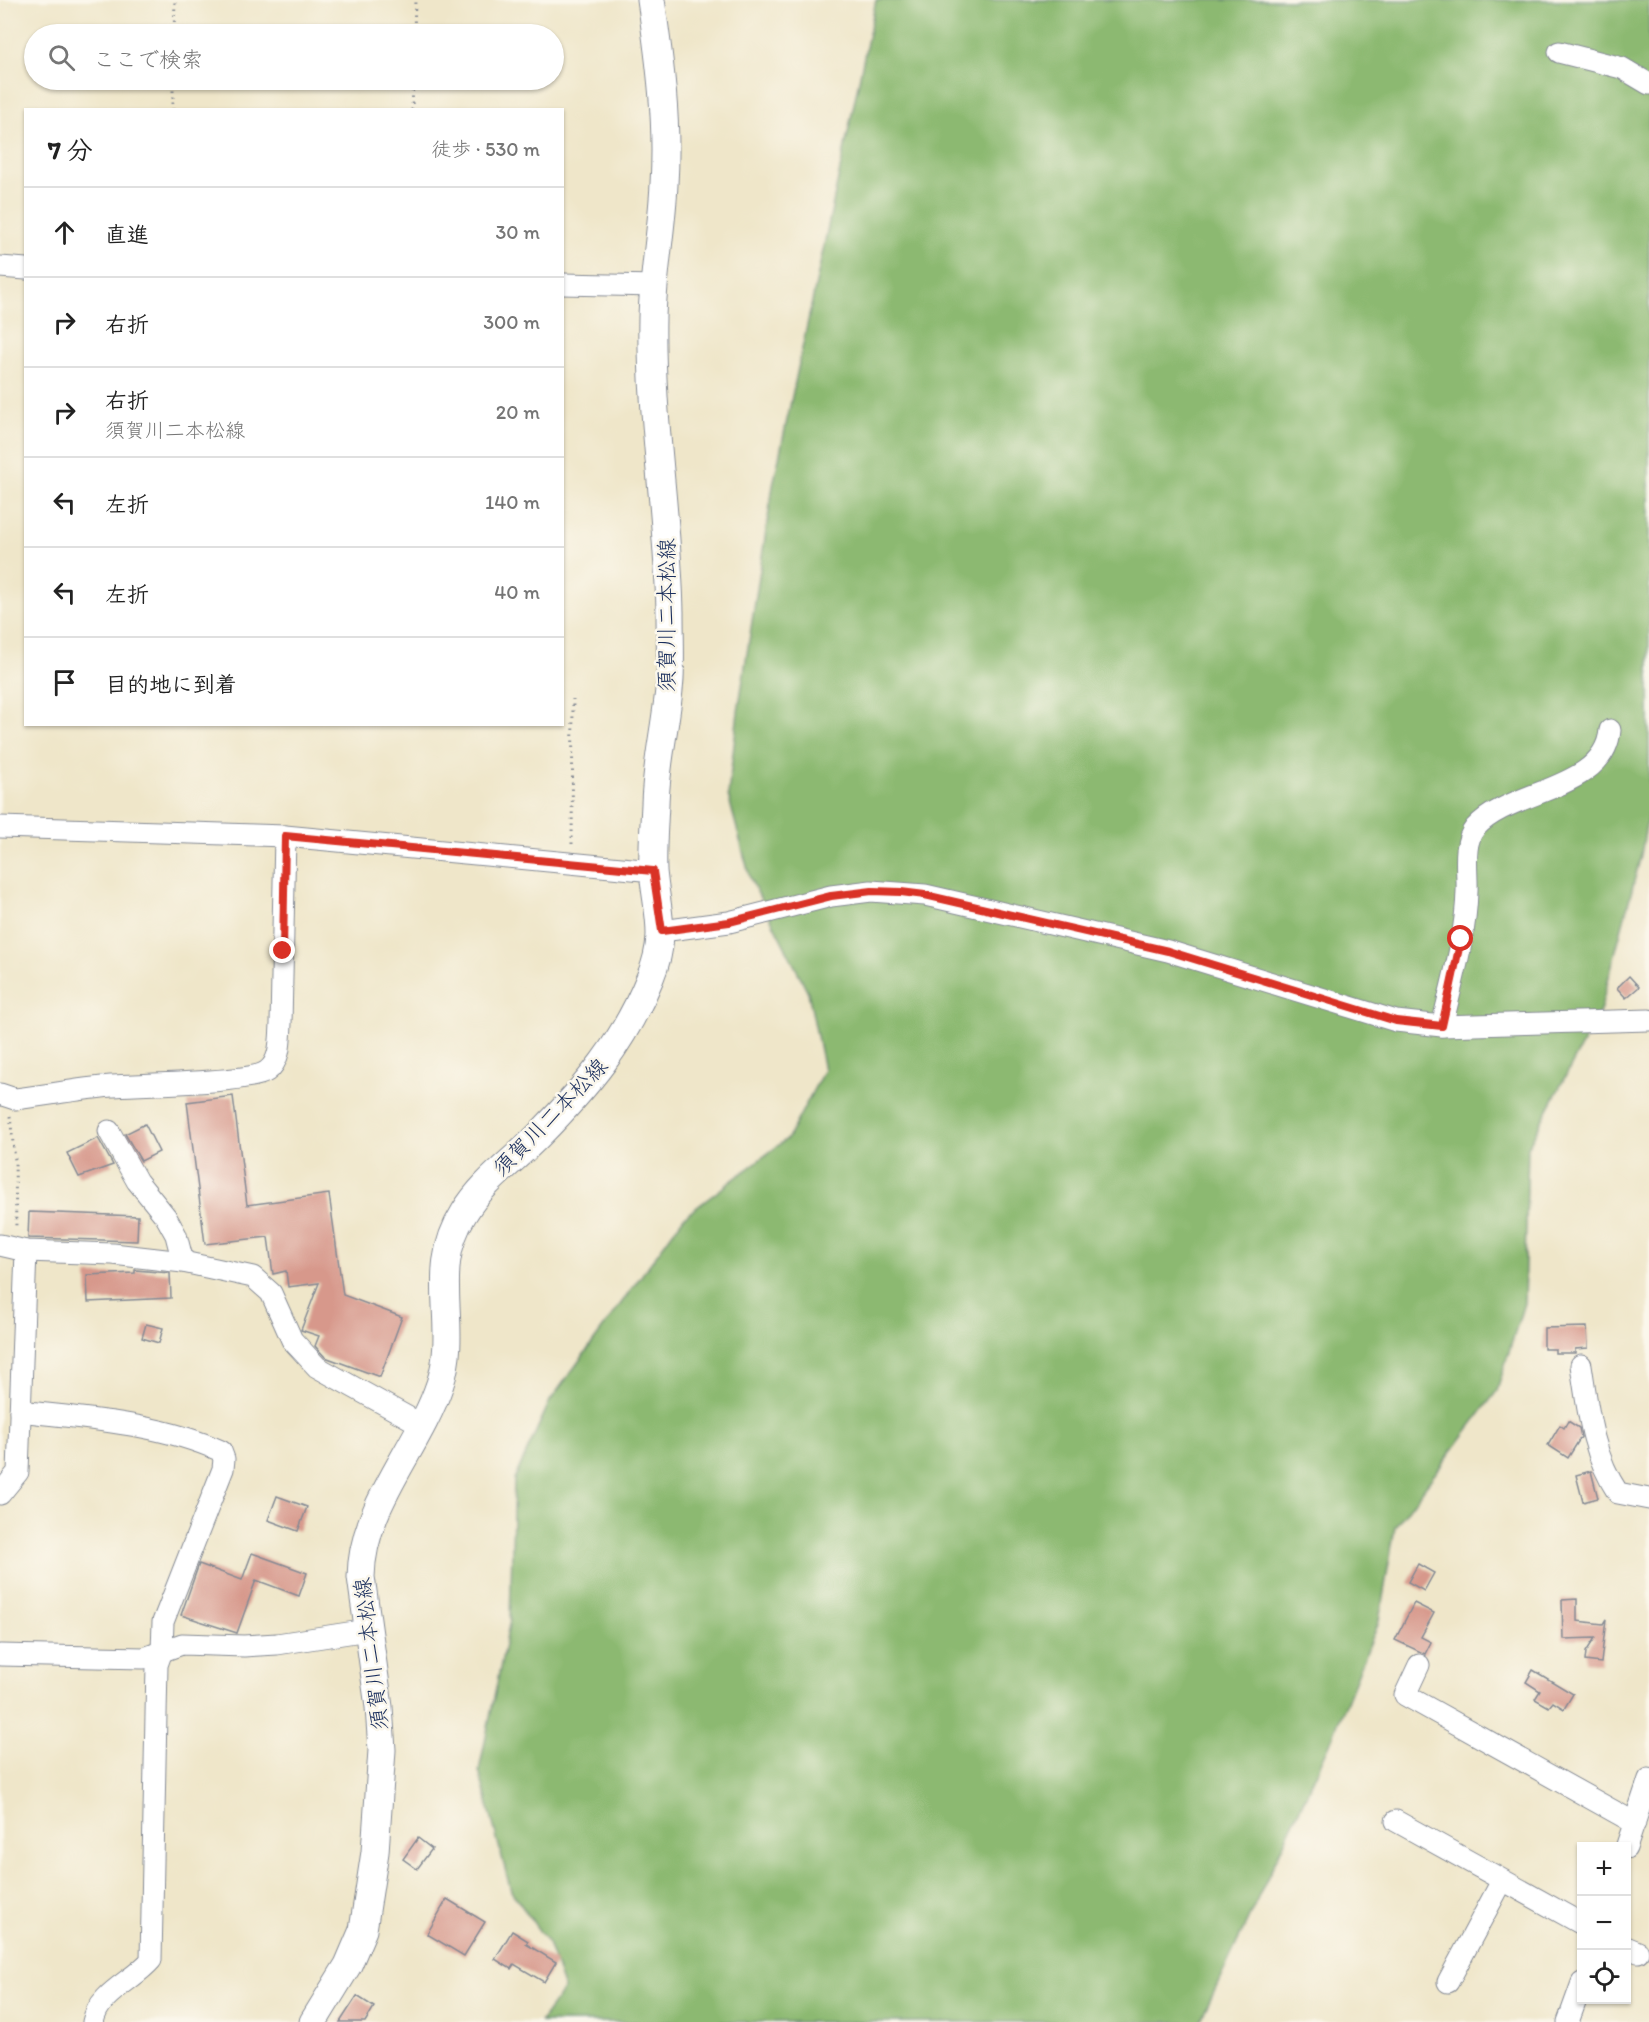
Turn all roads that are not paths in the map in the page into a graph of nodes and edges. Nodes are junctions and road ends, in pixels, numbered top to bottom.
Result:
1 (651, 0) edge
2 (1559, 52) dead end
3 (1649, 84) edge
4 (0, 267) edge
5 (24, 268) edge
6 (564, 284) edge
7 (656, 286) junction
8 (1610, 730) dead end
9 (0, 827) edge
10 (285, 836) junction
11 (653, 871) junction
12 (662, 931) junction
13 (1649, 1020) edge
14 (1442, 1026) junction
15 (4, 1095) edge
16 (109, 1131) dead end
17 (10, 1250) edge
18 (183, 1262) junction
19 (1581, 1365) dead end
20 (20, 1411) junction
21 (422, 1425) junction
22 (0, 1494) edge
23 (1649, 1499) edge
24 (368, 1630) junction
25 (162, 1651) junction
26 (0, 1655) edge
27 (1419, 1665) dead end
28 (1649, 1779) edge
29 (1396, 1821) dead end
30 (1635, 1823) junction
31 (1628, 1842) edge
32 (1502, 1881) junction
33 (1577, 1922) edge
34 (1448, 1982) dead end
35 (1577, 1995) edge
36 (93, 2022) edge
37 (313, 2022) edge
38 (1568, 2022) edge

1 - 7 main road, 須賀川二本松線
2 - 3 street
4 - 5 street
6 - 7 street
7 - 11 main road, 須賀川二本松線
8 - 14 street
9 - 10 street
10 - 11 street
10 - 15 street
11 - 12 main road, 須賀川二本松線
12 - 14 street
12 - 21 main road, 須賀川二本松線
13 - 14 street
16 - 18 street
17 - 18 street
17 - 20 street
18 - 21 street
19 - 23 street
20 - 22 street
20 - 25 street
21 - 24 main road, 須賀川二本松線
24 - 25 street
24 - 37 main road, 須賀川二本松線
25 - 26 street
25 - 36 street
27 - 30 street
28 - 30 street
29 - 32 street
30 - 31 street
32 - 33 street
32 - 34 street
35 - 38 street

